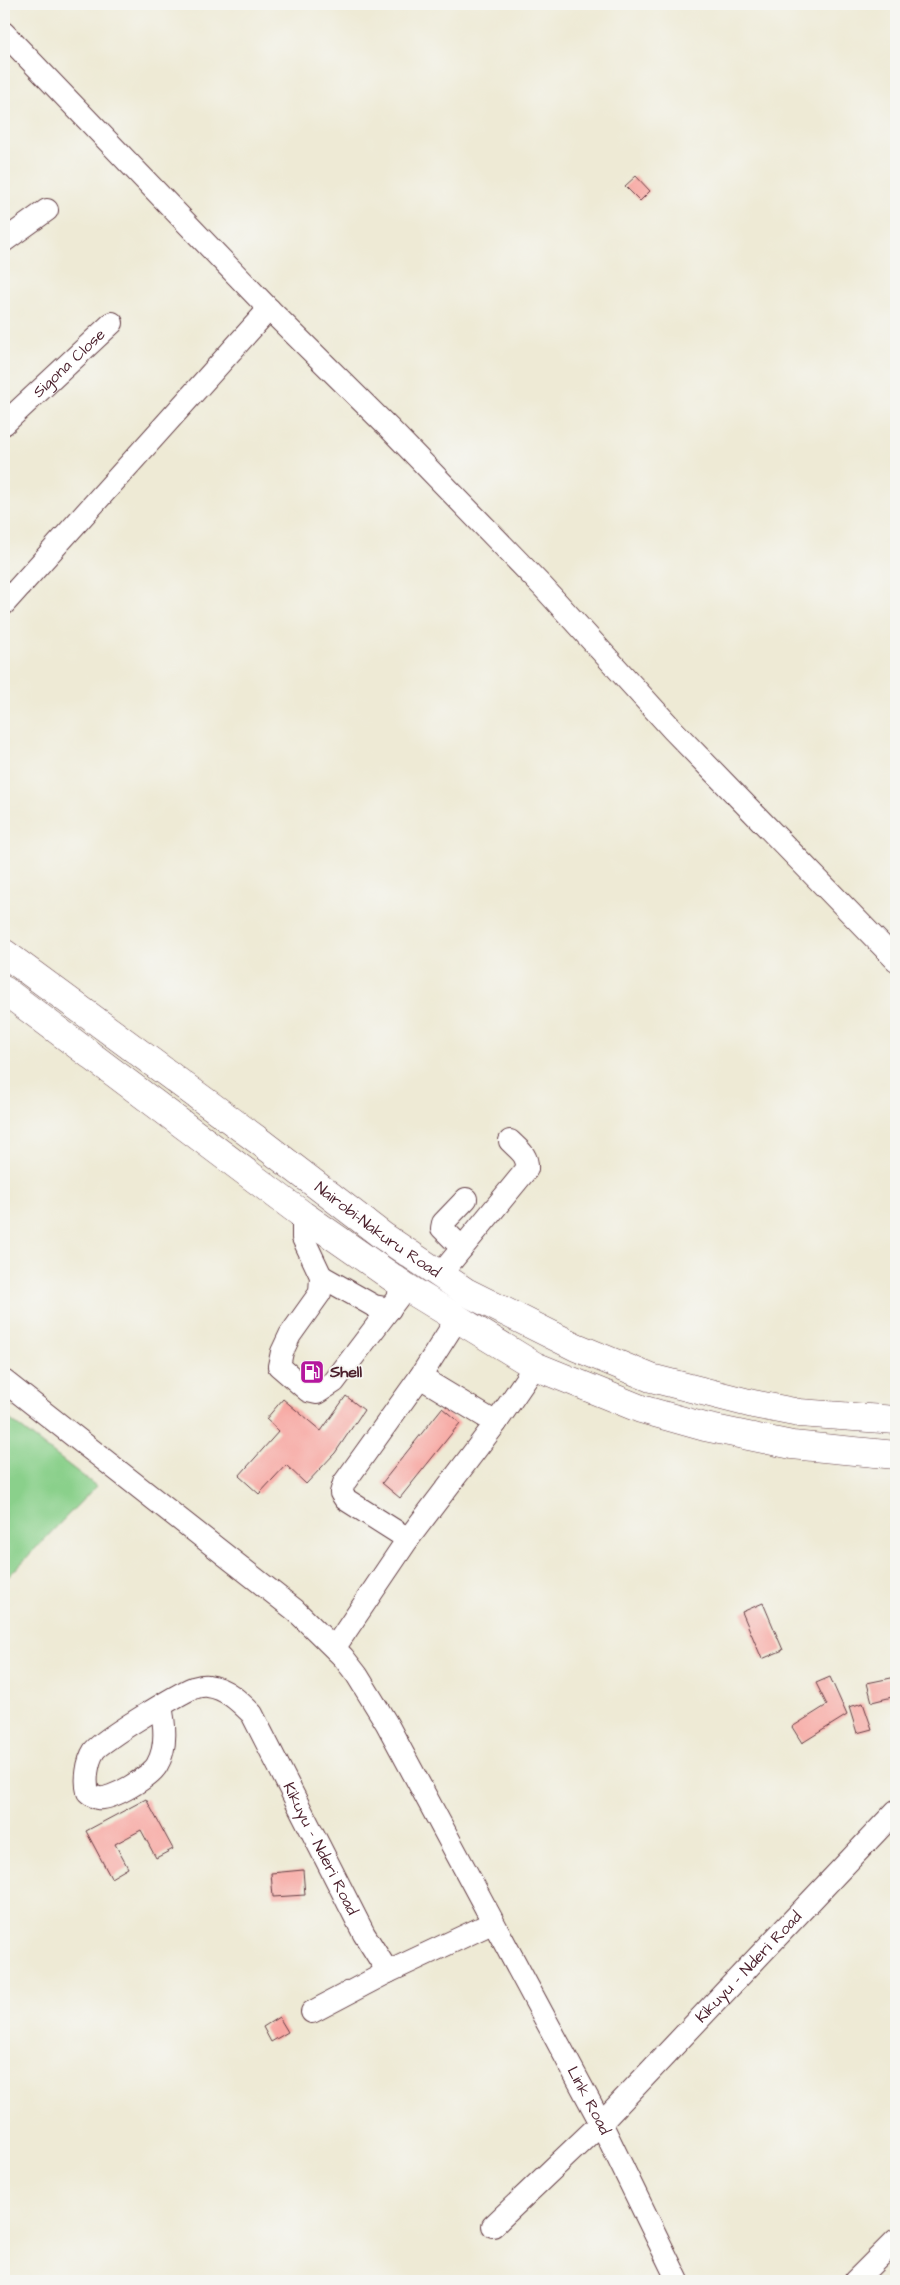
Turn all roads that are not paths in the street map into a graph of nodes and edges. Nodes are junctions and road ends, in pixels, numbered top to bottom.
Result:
1 (4, 33) edge
2 (47, 210) dead end
3 (4, 241) edge
4 (269, 309) junction
5 (112, 322) dead end
6 (4, 424) edge
7 (4, 604) edge
8 (4, 953) edge
9 (896, 960) edge
10 (4, 990) edge
11 (510, 1141) dead end
12 (466, 1199) dead end
13 (303, 1215) junction
14 (462, 1248) junction
15 (440, 1275) junction
16 (321, 1276) junction
17 (406, 1287) junction
18 (390, 1309) junction
19 (457, 1319) junction
20 (535, 1366) junction
21 (420, 1377) junction
22 (4, 1381) edge
23 (896, 1412) edge
24 (799, 1413) junction
25 (896, 1420) edge
26 (496, 1423) junction
27 (896, 1455) edge
28 (408, 1539) junction
29 (334, 1647) junction
30 (161, 1707) dead end
31 (896, 1811) edge
32 (492, 1923) junction
33 (388, 1972) junction
34 (312, 2012) dead end
35 (601, 2123) junction
36 (493, 2226) dead end
37 (896, 2240) edge
38 (673, 2278) edge
39 (855, 2281) edge

1 - 4 street
2 - 3 street
4 - 7 street
4 - 9 street
5 - 6 street, Sigona Close
8 - 15 highway, Nairobi-Nakuru Road
10 - 13 highway
11 - 14 street
12 - 14 street
13 - 16 street
13 - 17 highway
14 - 15 street
15 - 24 highway, Nairobi-Nakuru Road
16 - 18 street
16 - 18 street
17 - 18 street
17 - 19 highway
19 - 20 highway
19 - 21 street
20 - 26 street
20 - 27 highway
21 - 26 street
21 - 28 street
22 - 29 street, Link Road
23 - 24 street
24 - 25 highway, Nairobi-Nakuru Road
26 - 28 street
28 - 29 street
29 - 32 street, Link Road
30 - 33 street, Kikuyu - Nderi Road
31 - 35 street, Kikuyu - Nderi Road
32 - 33 street
32 - 35 street, Link Road
33 - 34 street
35 - 36 street, Kikuyu - Nderi Road
35 - 38 street, Link Road
37 - 39 street

